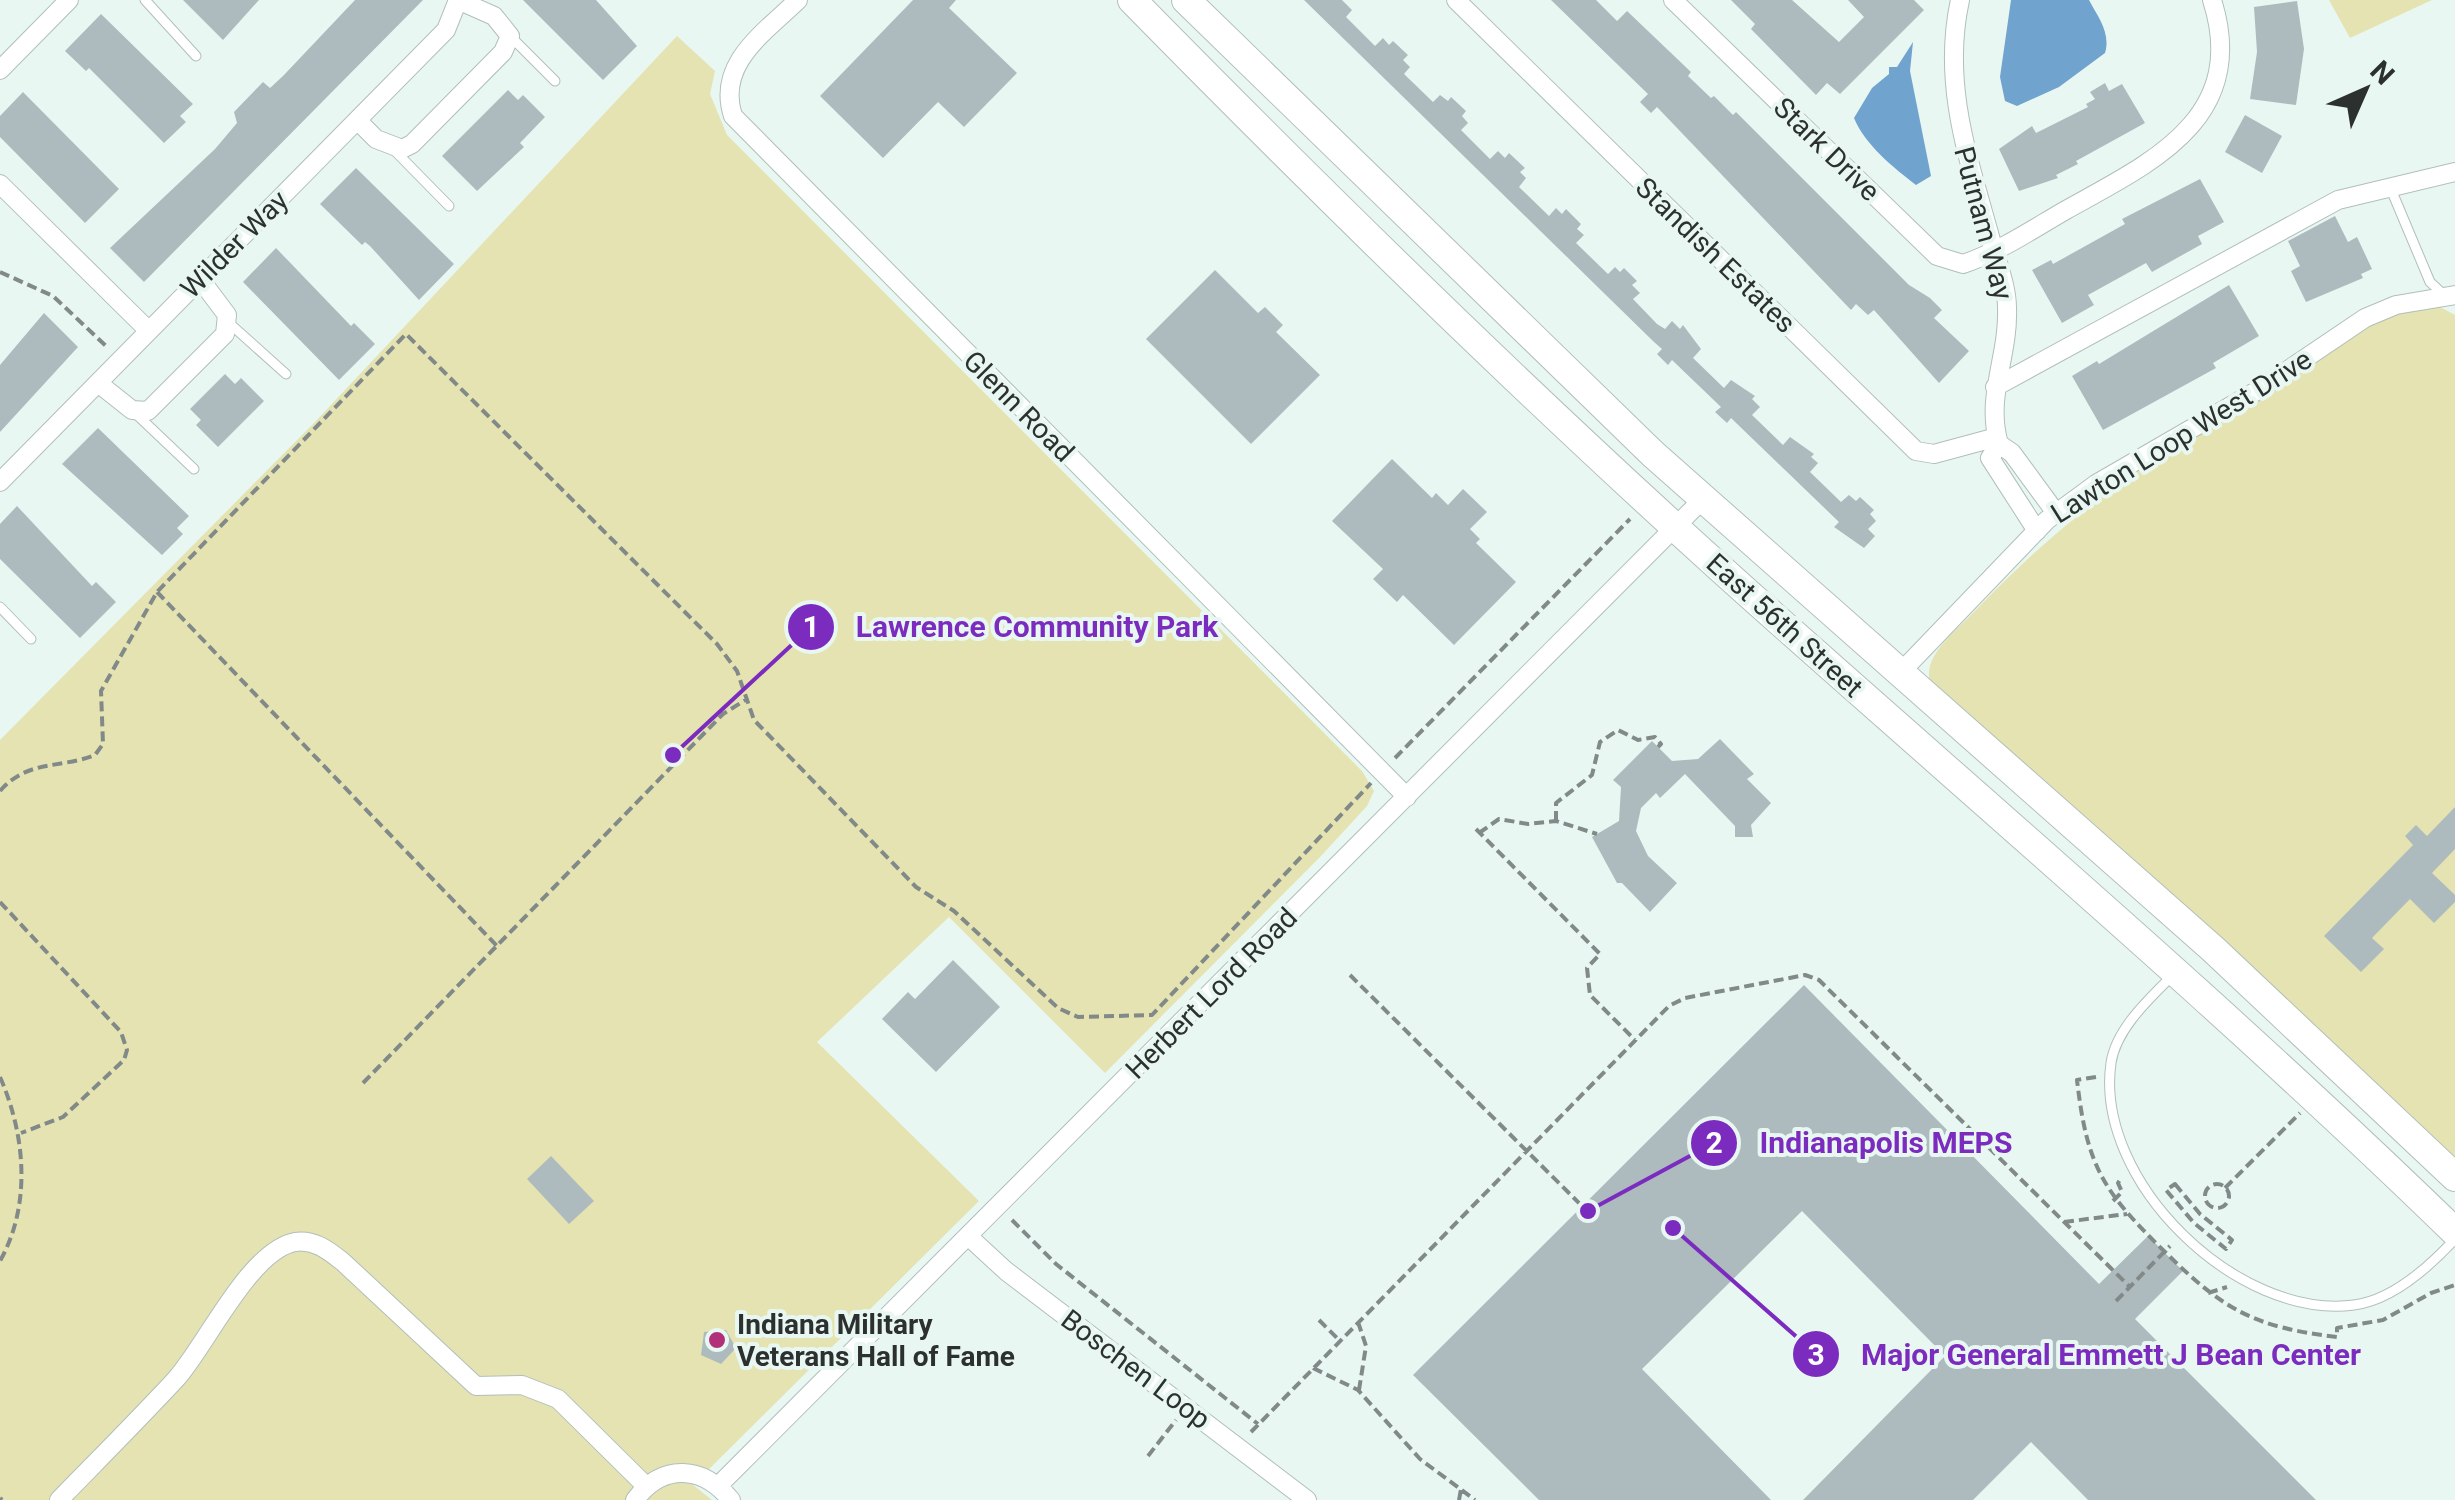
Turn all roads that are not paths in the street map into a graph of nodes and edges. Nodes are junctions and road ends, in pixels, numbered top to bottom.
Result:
1 (69, 0) edge
2 (146, 0) edge
3 (458, 0) edge
4 (798, 0) edge
5 (1132, 0) edge
6 (1186, 0) edge
7 (1456, 0) edge
8 (1674, 0) edge
9 (1960, 0) edge
10 (2212, 0) edge
11 (510, 36) junction
12 (196, 56) dead end
13 (0, 70) edge
14 (555, 80) dead end
15 (357, 120) junction
16 (393, 149) junction
17 (2455, 172) edge
18 (0, 184) edge
19 (2390, 187) junction
20 (449, 206) dead end
21 (1994, 251) junction
22 (200, 278) junction
23 (2451, 298) edge
24 (228, 322) junction
25 (149, 331) junction
26 (286, 374) dead end
27 (98, 382) junction
28 (1995, 387) junction
29 (132, 410) junction
30 (1998, 441) junction
31 (194, 469) dead end
32 (0, 482) edge
33 (1703, 499) junction
34 (2056, 513) junction
35 (1677, 527) junction
36 (2037, 531) junction
37 (0, 607) edge
38 (31, 639) dead end
39 (1898, 674) junction
40 (1407, 797) junction
41 (2177, 971) junction
42 (2455, 1177) edge
43 (968, 1236) junction
44 (2455, 1236) edge
45 (640, 1493) edge
46 (725, 1493) edge
47 (59, 1500) edge
48 (1307, 1500) edge

1 - 13 street
2 - 12 lane
3 - 11 street
3 - 15 street, Wilder Way
4 - 40 street, Glenn Road
5 - 35 main road, East 56th Street
6 - 33 main road, East 56th Street
7 - 30 street, Standish Estates
8 - 21 street, Stark Drive
9 - 21 street, Putnam Way
10 - 21 street, Stark Drive
11 - 14 lane
11 - 16 street
15 - 16 street
15 - 22 street, Wilder Way
16 - 20 lane
17 - 19 street
18 - 25 street
19 - 23 lane
19 - 28 street
21 - 28 street, Putnam Way
22 - 24 street
22 - 25 street, Wilder Way
23 - 34 street, Lawton Loop West Drive
24 - 26 lane
24 - 29 street
25 - 27 street, Wilder Way
27 - 29 street
27 - 32 street, Wilder Way
28 - 30 street, Putnam Way
29 - 31 lane
30 - 34 street
30 - 36 street, Putnam Way
33 - 35 street, Herbert Lord Road
33 - 39 main road, East 56th Street
34 - 36 street, Lawton Loop West Drive
35 - 40 street, Herbert Lord Road
35 - 41 main road, East 56th Street
36 - 39 street, Lawton Loop West Drive
37 - 38 lane
39 - 42 main road, East 56th Street
40 - 43 street, Herbert Lord Road
41 - 44 main road, East 56th Street
41 - 44 lane
43 - 46 street, Herbert Lord Road
43 - 48 street, Boschen Loop
45 - 46 street
45 - 47 street

